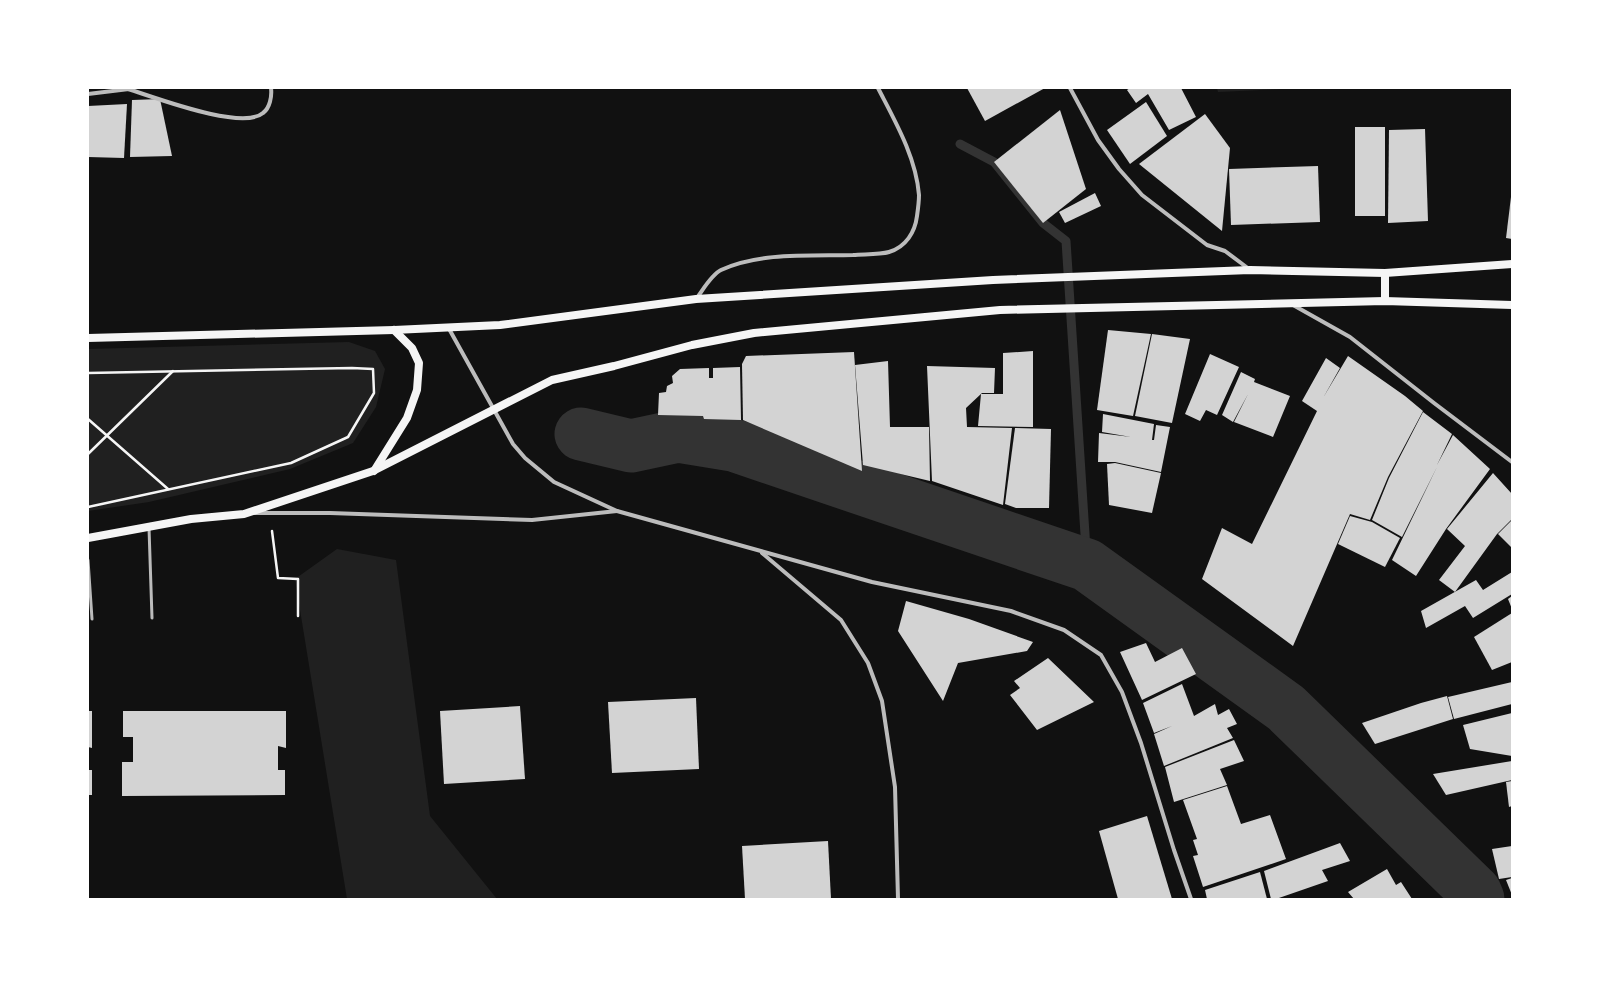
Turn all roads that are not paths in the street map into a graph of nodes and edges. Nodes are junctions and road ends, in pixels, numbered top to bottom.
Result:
1 (130, 88) edge
2 (271, 88) edge
3 (878, 88) edge
4 (1070, 88) edge
5 (88, 94) edge
6 (1512, 264) edge
7 (1250, 270) junction
8 (1385, 273) junction
9 (696, 300) junction
10 (1385, 301) junction
11 (1292, 304) junction
12 (1512, 305) edge
13 (448, 327) junction
14 (394, 330) junction
15 (88, 338) edge
16 (495, 410) junction
17 (1512, 462) edge
18 (373, 471) junction
19 (617, 512) junction
20 (244, 514) junction
21 (149, 526) junction
22 (88, 538) edge
23 (760, 552) junction
24 (88, 560) edge
25 (152, 618) dead end
26 (92, 619) dead end
27 (898, 899) edge
28 (1191, 899) edge

1 - 2 street
1 - 5 street
3 - 9 street
4 - 7 street
6 - 8 main road
7 - 8 main road
7 - 9 main road
8 - 10 main road
9 - 13 main road
10 - 11 main road
10 - 12 main road
11 - 16 main road
11 - 17 street
13 - 14 main road
13 - 16 street
14 - 15 main road
14 - 18 main road
16 - 18 main road
16 - 19 street
18 - 20 main road
19 - 20 street
19 - 23 street
20 - 21 main road
21 - 22 main road
21 - 25 lane
23 - 27 street
23 - 28 street
24 - 26 lane

